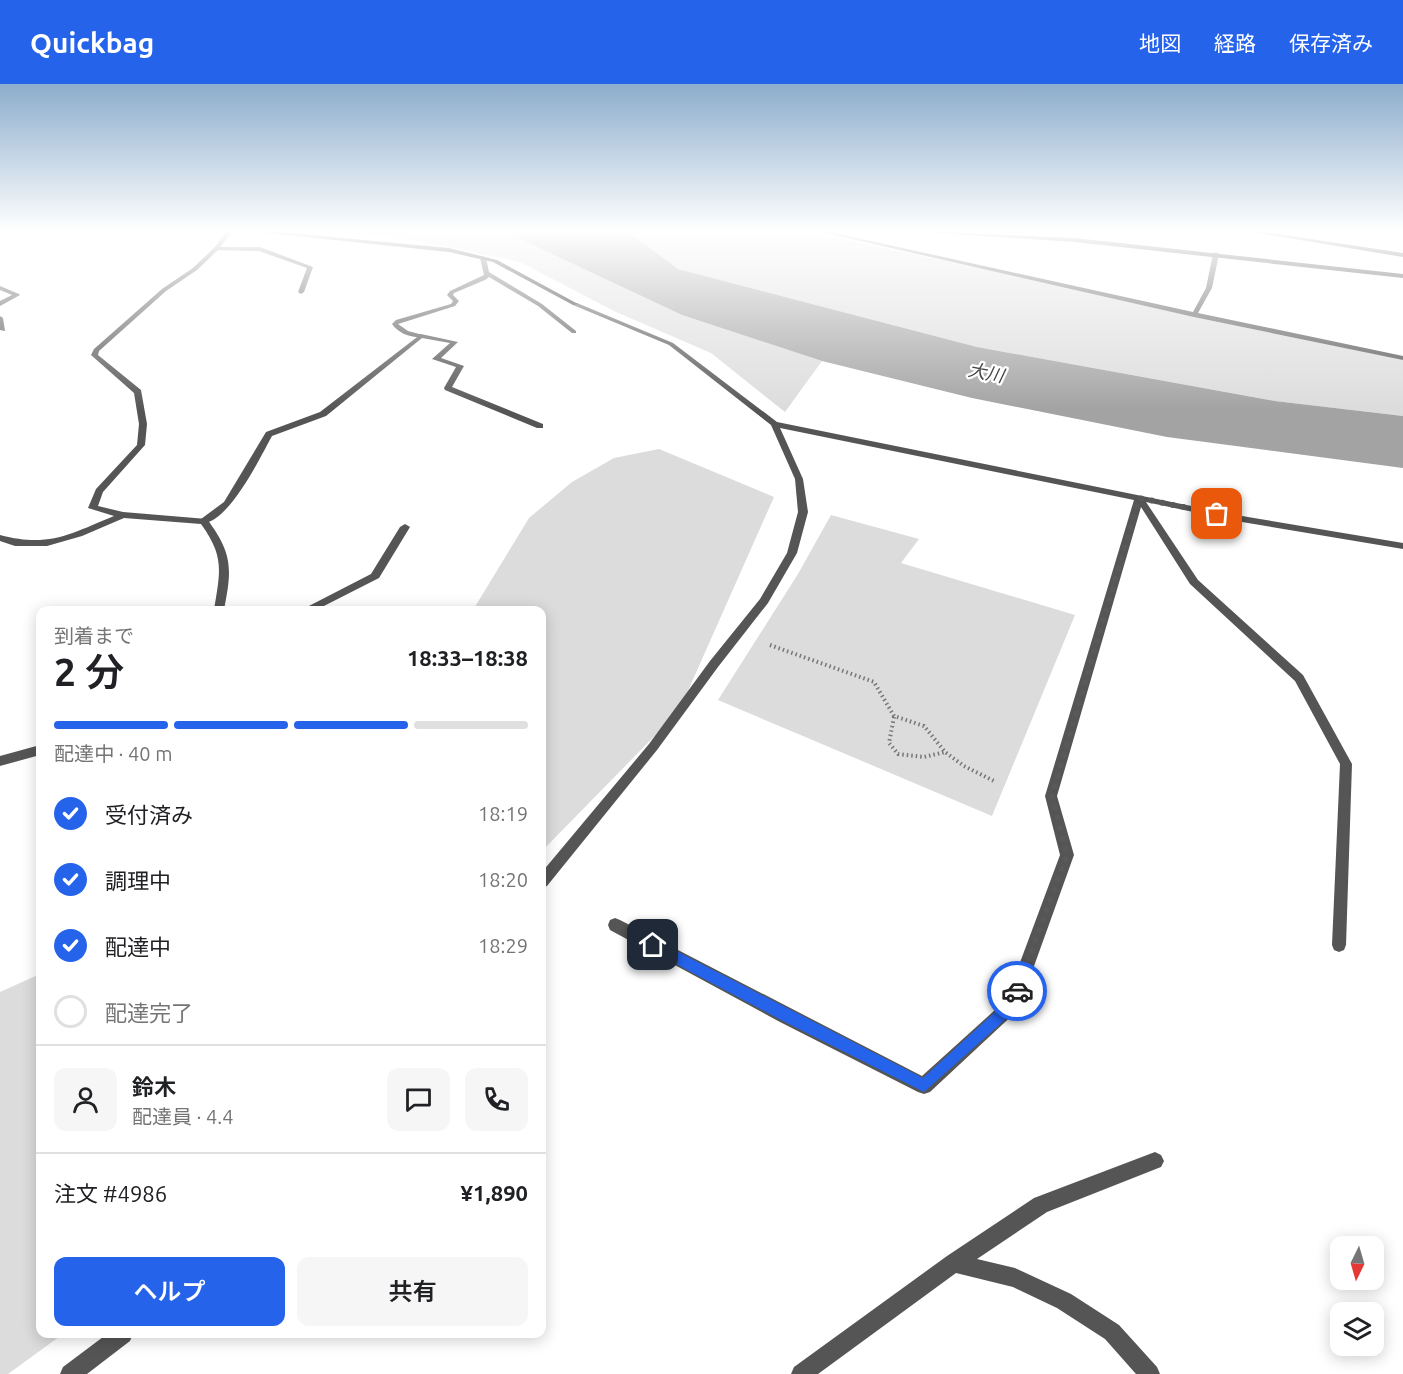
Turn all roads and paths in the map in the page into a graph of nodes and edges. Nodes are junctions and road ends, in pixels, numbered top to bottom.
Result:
1 (5, 290) edge
2 (164, 290) edge
3 (456, 290) edge
4 (515, 290) edge
5 (549, 290) edge
6 (1083, 290) edge
7 (1208, 290) edge
8 (0, 304) edge
9 (1194, 315) junction
10 (0, 318) edge
11 (3, 330) dead end
12 (574, 332) dead end
13 (421, 336) junction
14 (1403, 358) edge
15 (774, 424) junction
16 (540, 426) dead end
17 (1139, 498) junction
18 (123, 515) junction
19 (204, 521) junction
20 (405, 526) dead end
21 (0, 538) edge
22 (1403, 546) edge
23 (220, 606) edge
24 (317, 606) edge
25 (738, 634) junction
26 (894, 716) junction
27 (36, 751) edge
28 (945, 752) junction
29 (0, 761) edge
30 (996, 782) dead end
31 (546, 877) edge
32 (615, 925) dead end
33 (1339, 945) dead end
34 (1155, 1161) dead end
35 (954, 1263) junction
36 (118, 1338) edge
37 (70, 1374) edge
38 (801, 1374) edge
39 (1150, 1374) edge

1 - 8 street
2 - 18 street
3 - 13 street
4 - 12 street
5 - 15 street
6 - 9 street
7 - 9 street
9 - 14 street
10 - 11 street
13 - 16 street
13 - 19 street
15 - 17 street
15 - 25 street
17 - 22 street
17 - 32 street
17 - 33 street
18 - 19 street
18 - 21 street
19 - 23 street
20 - 24 street
25 - 26 path
25 - 31 street
26 - 28 path
26 - 28 path
27 - 29 street
28 - 30 path
34 - 35 street
35 - 38 street
35 - 39 street
36 - 37 street

